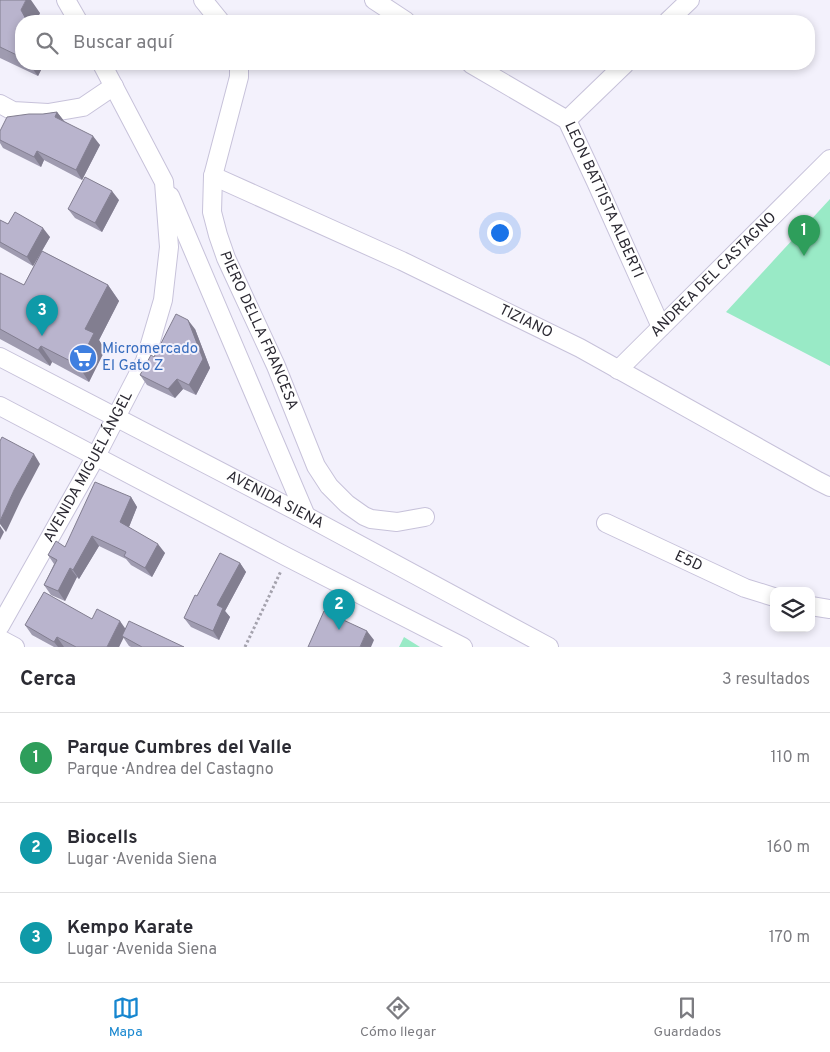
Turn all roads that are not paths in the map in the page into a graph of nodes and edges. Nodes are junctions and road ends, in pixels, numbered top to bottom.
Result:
1 (66, 0) edge
2 (203, 0) edge
3 (374, 0) edge
4 (690, 0) edge
5 (75, 15) edge
6 (215, 15) edge
7 (397, 15) edge
8 (674, 15) edge
9 (105, 70) edge
10 (239, 70) edge
11 (481, 70) edge
12 (619, 70) edge
13 (114, 86) junction
14 (0, 104) edge
15 (567, 120) junction
16 (830, 159) edge
17 (213, 176) junction
18 (164, 182) junction
19 (661, 327) junction
20 (0, 357) edge
21 (618, 370) junction
22 (0, 406) edge
23 (116, 418) junction
24 (96, 456) junction
25 (830, 487) edge
26 (306, 516) junction
27 (425, 517) dead end
28 (606, 523) dead end
29 (770, 596) edge
30 (815, 607) edge
31 (830, 609) edge
32 (0, 626) edge
33 (0, 639) edge
34 (15, 647) edge
35 (463, 647) edge
36 (549, 647) edge

1 - 5 street
2 - 6 street
3 - 7 street
4 - 8 street
9 - 13 street, AVENIDA MIGUEL ÁNGEL
10 - 17 street, PIERO DELLA FRANCESA
11 - 15 street, LEON BATTISTA ALBERTI
12 - 15 street
13 - 14 street
13 - 18 street, AVENIDA MIGUEL ÁNGEL
15 - 19 street, LEON BATTISTA ALBERTI
16 - 19 street, ANDREA DEL CASTAGNO
17 - 21 street, TIZIANO
17 - 27 street, PIERO DELLA FRANCESA
18 - 23 street, AVENIDA MIGUEL ÁNGEL
18 - 26 street, AVENIDA MIGUEL ÁNGEL
19 - 21 street, ANDREA DEL CASTAGNO
20 - 23 street, AVENIDA SIENA
21 - 25 street, TIZIANO
22 - 24 street
23 - 24 street, AVENIDA MIGUEL ÁNGEL
23 - 26 street, AVENIDA SIENA
24 - 32 street, AVENIDA MIGUEL ÁNGEL
24 - 35 street
26 - 36 street, AVENIDA SIENA
28 - 29 street, E5D
30 - 31 street
33 - 34 street

